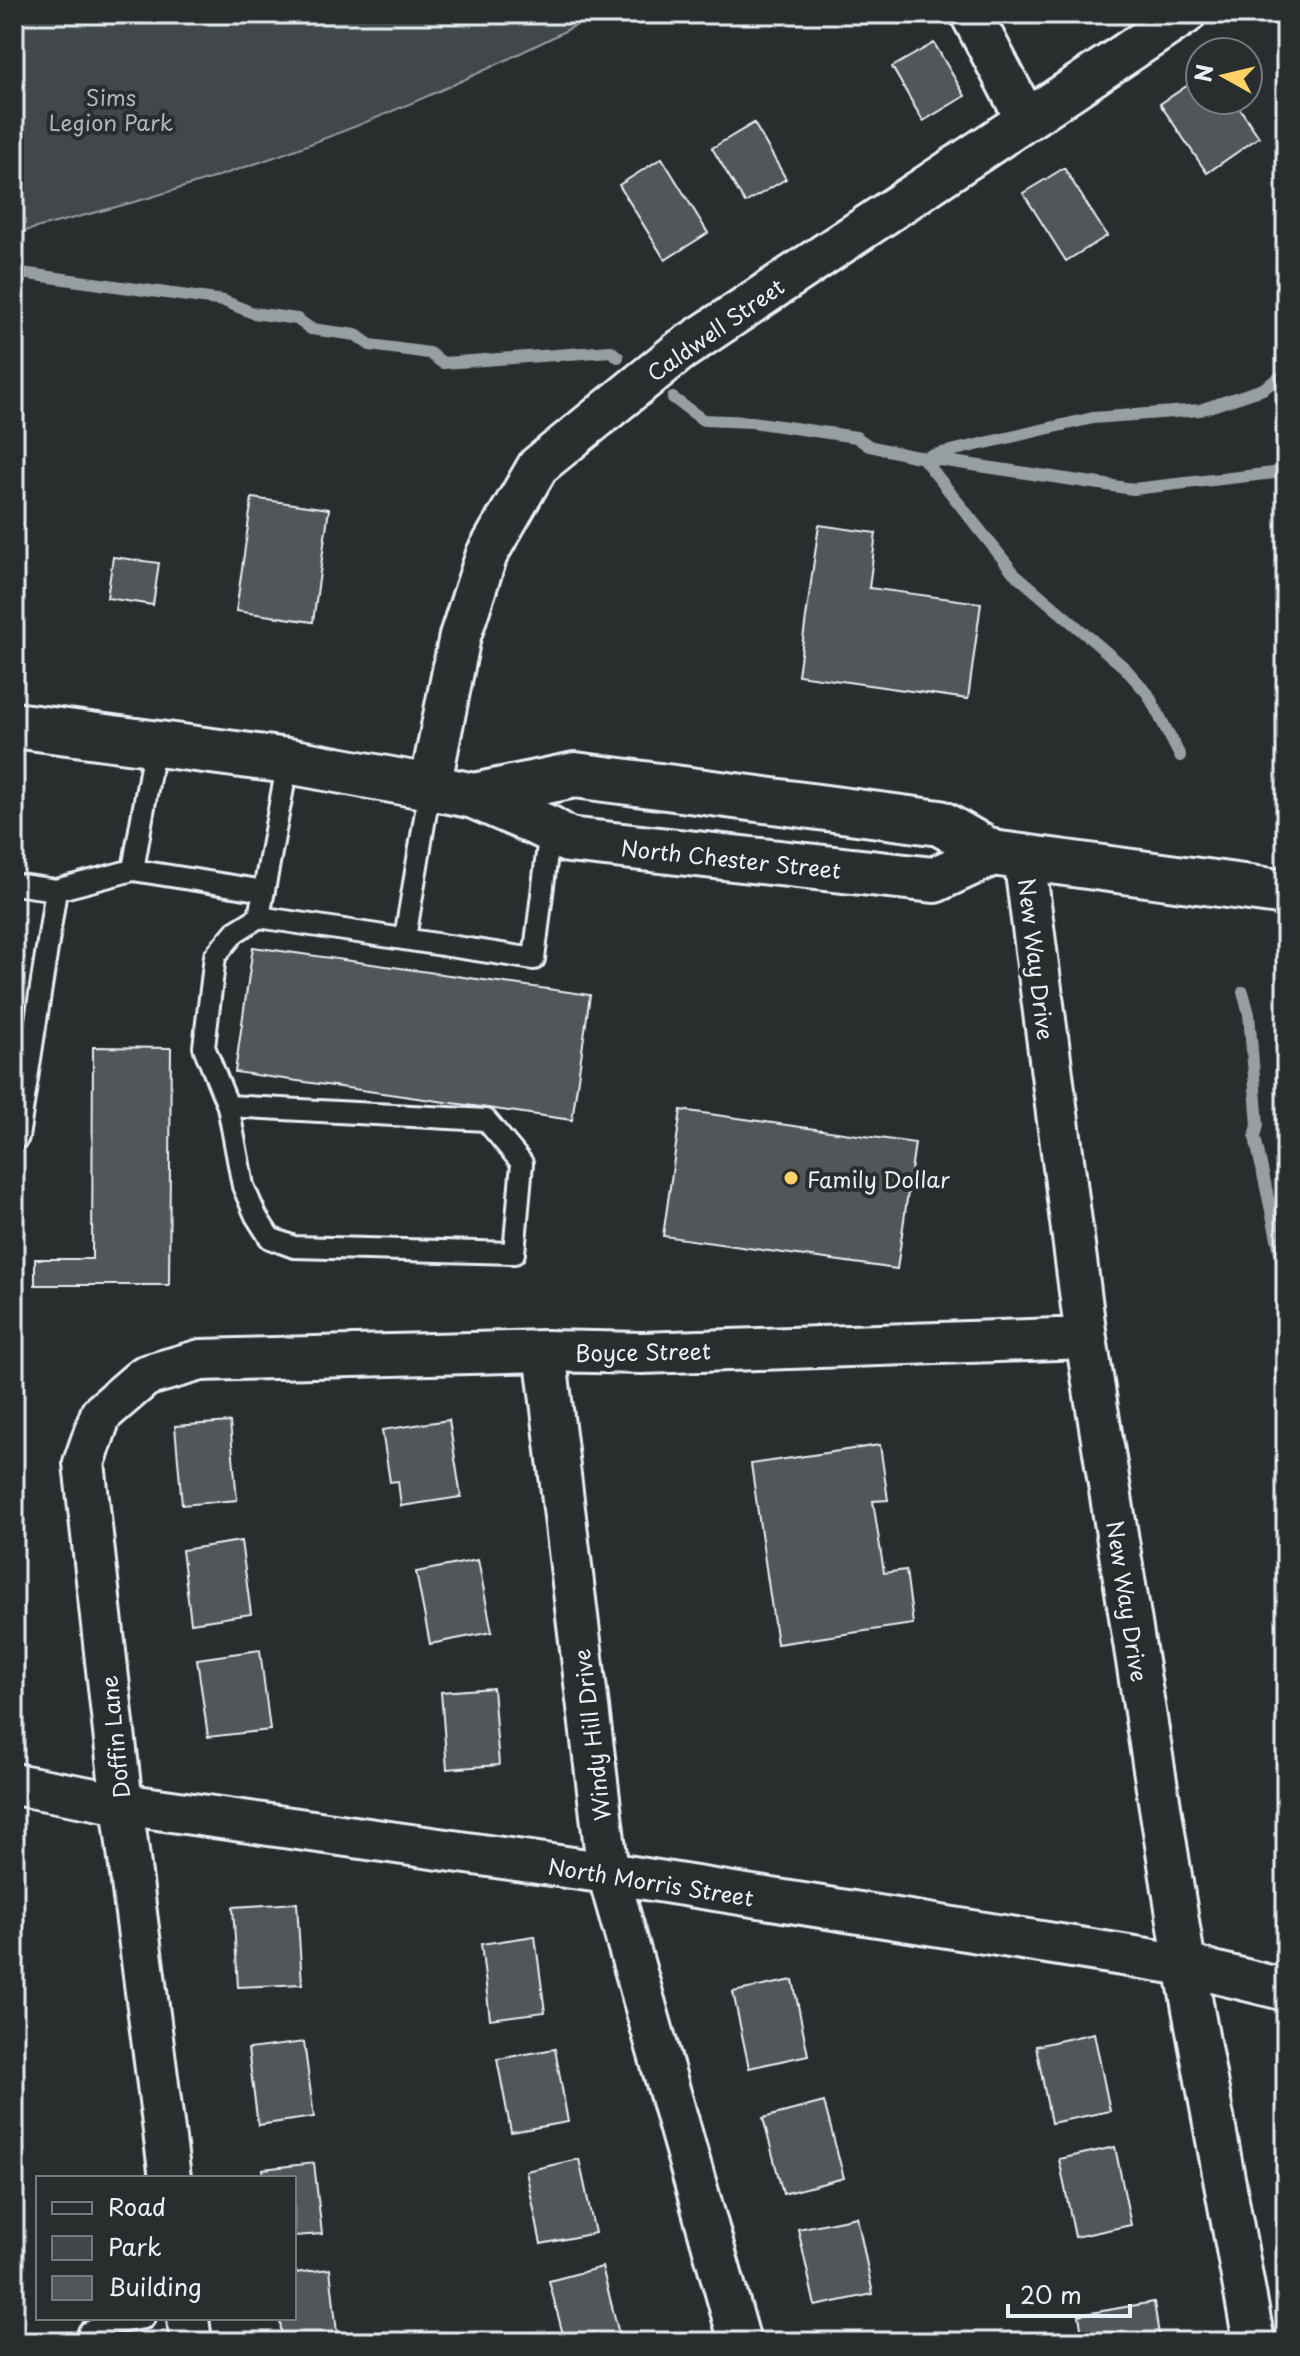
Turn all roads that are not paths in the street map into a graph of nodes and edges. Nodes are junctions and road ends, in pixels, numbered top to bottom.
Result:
1 (971, 14) edge
2 (1185, 14) edge
3 (1026, 119) junction
4 (14, 725) edge
5 (155, 743) junction
6 (288, 761) junction
7 (430, 787) junction
8 (474, 796) junction
9 (550, 829) junction
10 (1008, 855) junction
11 (133, 870) junction
12 (14, 884) edge
13 (56, 890) junction
14 (264, 891) junction
15 (1286, 893) edge
16 (259, 917) junction
17 (405, 938) junction
18 (228, 1106) junction
19 (14, 1138) edge
20 (1086, 1338) junction
21 (545, 1351) junction
22 (201, 1360) joint
23 (14, 1784) edge
24 (122, 1804) junction
25 (608, 1873) junction
26 (1185, 1965) junction
27 (1286, 1990) edge
28 (170, 2176) edge
29 (132, 2320) edge
30 (188, 2320) edge
31 (89, 2332) dead end
32 (191, 2342) edge
33 (740, 2342) edge
34 (1254, 2342) edge

1 - 3 street
2 - 3 street, Caldwell Street
3 - 7 street, Caldwell Street
4 - 5 main road, North Chester Street
5 - 6 main road, North Chester Street
5 - 11 lane
6 - 7 main road, North Chester Street
6 - 14 lane
7 - 8 main road, North Chester Street
7 - 17 lane
8 - 9 main road, North Chester Street
8 - 10 main road, North Chester Street
9 - 10 main road, North Chester Street
9 - 17 lane
10 - 15 main road, North Chester Street
10 - 20 street, New Way Drive
11 - 13 lane
11 - 14 lane
12 - 13 lane
13 - 19 lane
14 - 16 lane
16 - 17 lane
16 - 18 lane
18 - 18 lane
20 - 21 street, Boyce Street
20 - 26 street, New Way Drive
21 - 22 street, Boyce Street
21 - 25 street, Windy Hill Drive
22 - 24 street, Doffin Lane
23 - 24 street, North Morris Street
24 - 25 street, North Morris Street
24 - 28 street, Doffin Lane
25 - 26 street, North Morris Street
25 - 33 street, Windy Hill Drive
26 - 27 street, North Morris Street
26 - 34 street, New Way Drive
29 - 31 lane
30 - 32 street

